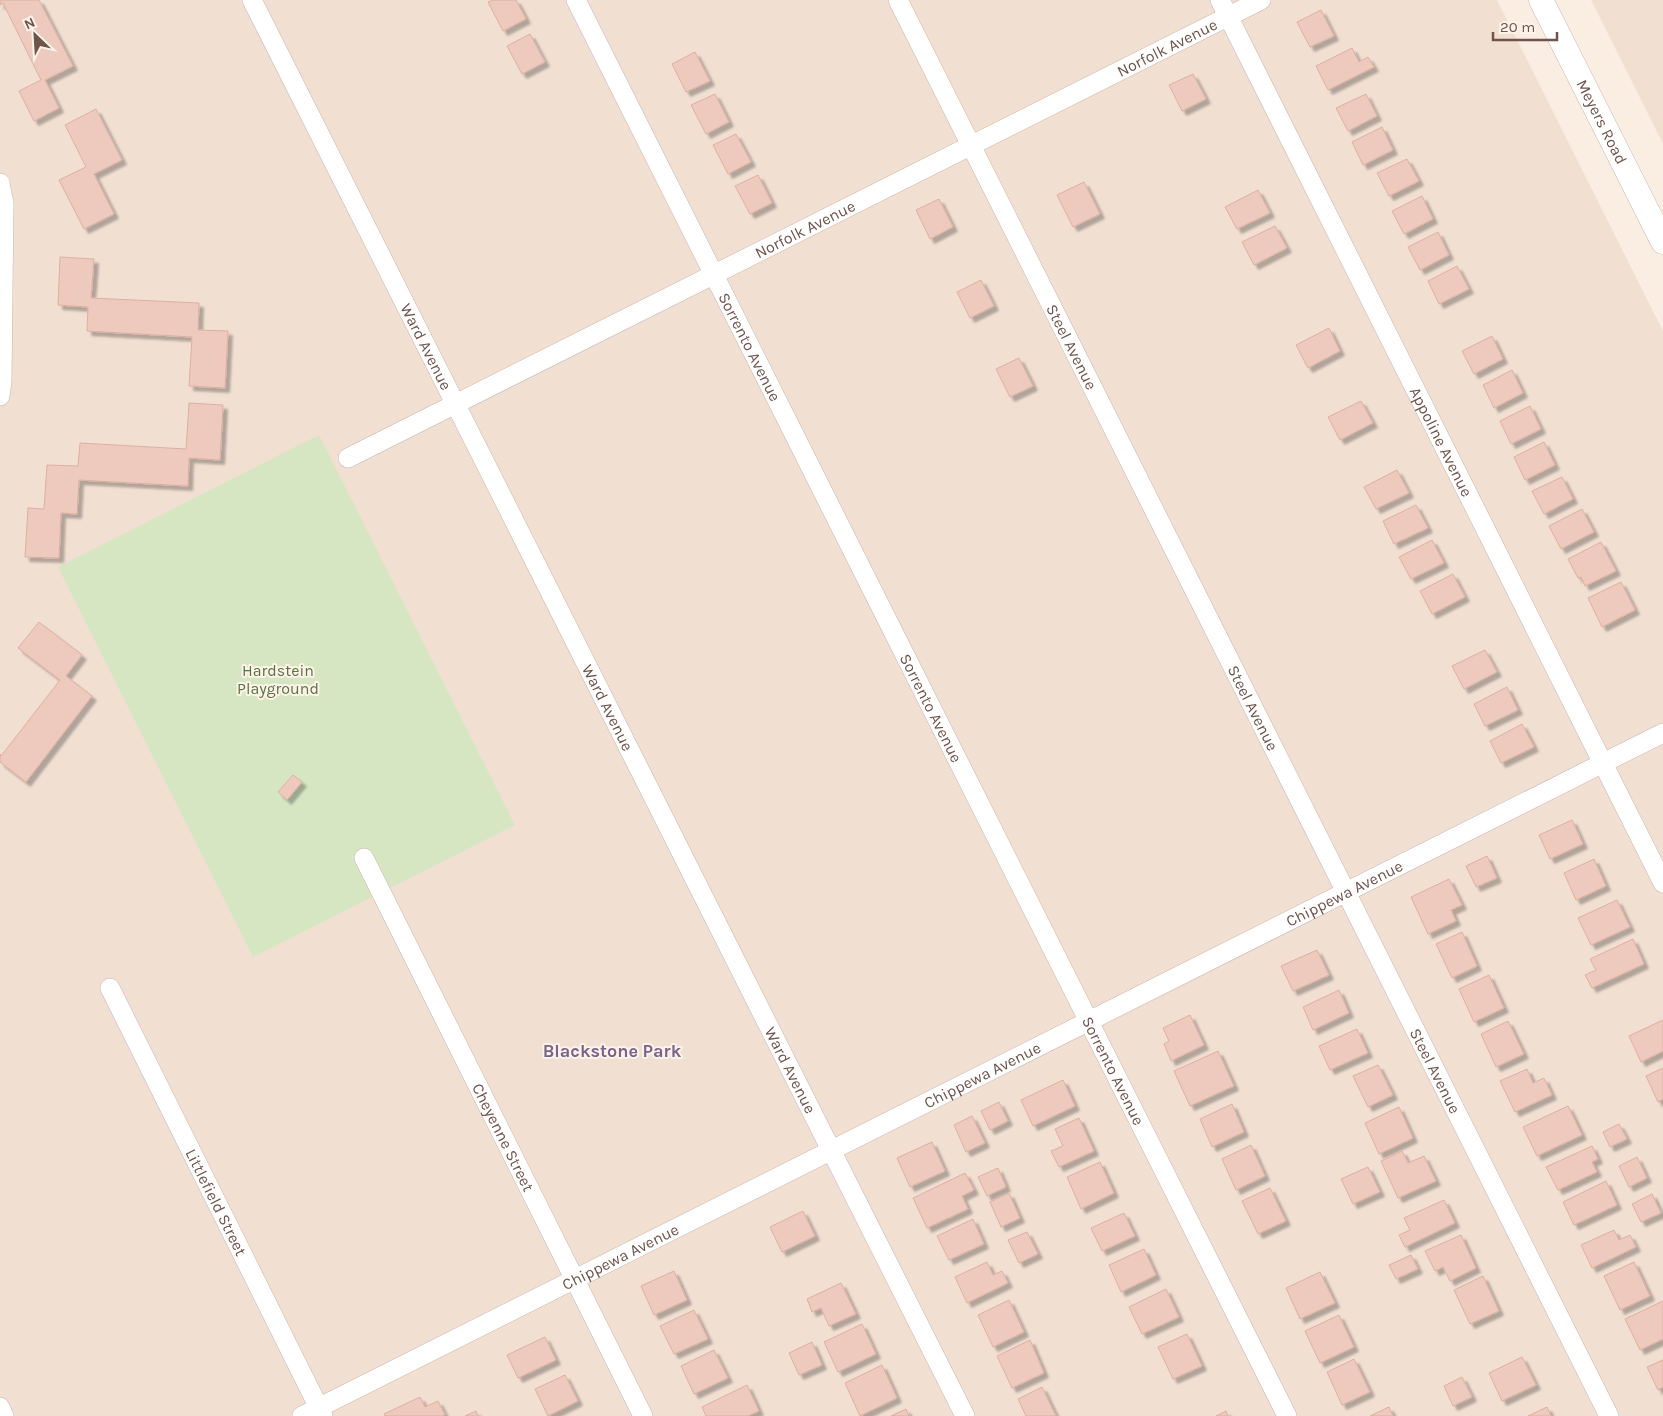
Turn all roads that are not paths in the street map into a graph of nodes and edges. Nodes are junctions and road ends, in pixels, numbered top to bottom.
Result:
1 (252, 0) edge
2 (576, 0) edge
3 (898, 0) edge
4 (1261, 0) edge
5 (1541, 0) edge
6 (1224, 8) edge
7 (971, 145) junction
8 (0, 183) edge
9 (1663, 242) edge
10 (713, 274) junction
11 (1, 386) edge
12 (456, 403) junction
13 (348, 458) dead end
14 (1663, 733) edge
15 (1603, 763) junction
16 (364, 858) dead end
17 (1663, 883) edge
18 (1346, 892) junction
19 (110, 988) dead end
20 (1088, 1021) junction
21 (831, 1150) junction
22 (575, 1279) junction
23 (0, 1407) edge
24 (321, 1412) edge
25 (4, 1416) edge
26 (302, 1416) edge
27 (643, 1416) edge
28 (964, 1416) edge
29 (1287, 1416) edge
30 (1609, 1416) edge

1 - 12 street, Ward Avenue
2 - 10 street, Sorrento Avenue
3 - 7 street, Steel Avenue
4 - 6 street, Norfolk Avenue
5 - 9 street, Meyers Road
6 - 7 street, Norfolk Avenue
6 - 15 street, Appoline Avenue
7 - 10 street, Norfolk Avenue
7 - 18 street, Steel Avenue
8 - 11 street
10 - 12 street, Norfolk Avenue
10 - 20 street, Sorrento Avenue
12 - 13 street, Norfolk Avenue
12 - 21 street, Ward Avenue
14 - 15 street, Chippewa Avenue
15 - 17 street, Appoline Avenue
15 - 18 street, Chippewa Avenue
16 - 22 street, Cheyenne Street
18 - 20 street, Chippewa Avenue
18 - 30 street, Steel Avenue
19 - 24 street, Littlefield Street
20 - 21 street, Chippewa Avenue
20 - 29 street, Sorrento Avenue
21 - 22 street, Chippewa Avenue
21 - 28 street, Ward Avenue
22 - 24 street, Chippewa Avenue
22 - 27 street, Cheyenne Street
23 - 25 street
24 - 26 street, Chippewa Avenue

